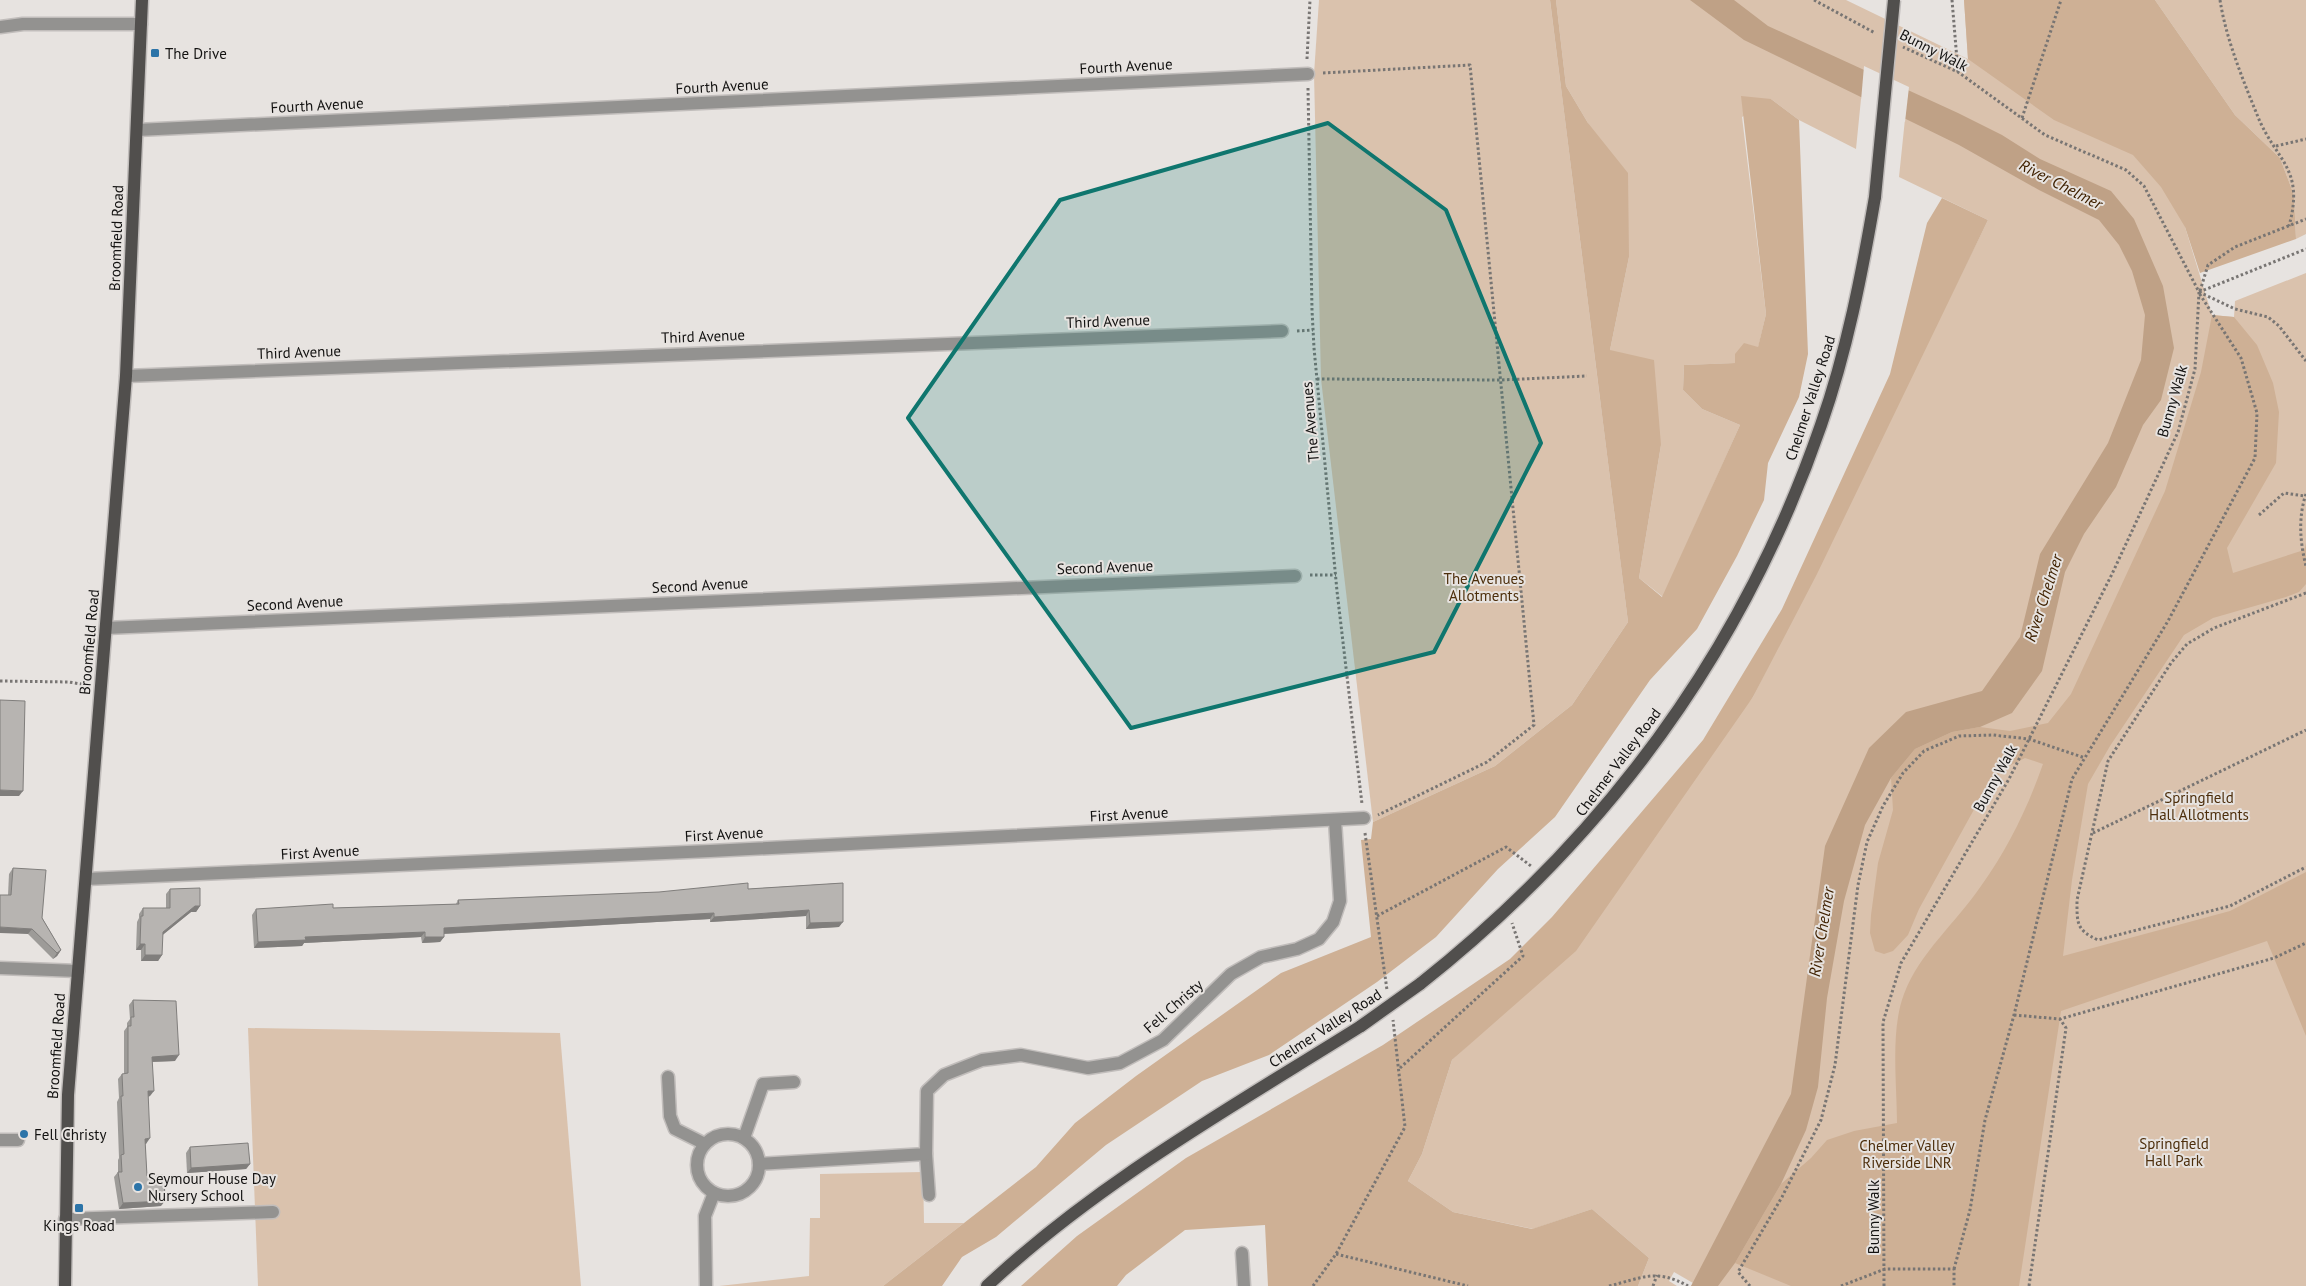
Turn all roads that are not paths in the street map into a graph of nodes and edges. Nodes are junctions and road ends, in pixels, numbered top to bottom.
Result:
1 (142, 0) edge
2 (1894, 0) edge
3 (141, 24) junction
4 (0, 27) edge
5 (1308, 74) road end
6 (137, 130) junction
7 (1282, 331) dead end
8 (126, 376) junction
9 (1295, 576) road end
10 (106, 628) junction
11 (1364, 818) road end
12 (1335, 820) junction
13 (86, 879) junction
14 (0, 968) edge
15 (78, 971) junction
16 (668, 1077) dead end
17 (794, 1082) dead end
18 (744, 1138) junction
19 (0, 1140) edge
20 (18, 1140) dead end
21 (705, 1144) junction
22 (926, 1154) junction
23 (759, 1164) junction
24 (714, 1193) junction
25 (929, 1195) dead end
26 (273, 1212) dead end
27 (65, 1219) junction
28 (1242, 1252) dead end
29 (65, 1286) edge
30 (706, 1286) edge
31 (987, 1286) edge
32 (1244, 1286) edge

1 - 3 main road, Broomfield Road
2 - 31 main road, Chelmer Valley Road, bridge
3 - 4 street
3 - 6 main road, Broomfield Road
5 - 6 street, Fourth Avenue
6 - 8 main road, Broomfield Road
7 - 8 street, Third Avenue
8 - 10 main road, Broomfield Road
9 - 10 street, Second Avenue
10 - 13 main road, Broomfield Road
11 - 12 street, First Avenue
12 - 13 street, First Avenue
12 - 22 street, Fell Christy
13 - 15 main road, Broomfield Road
14 - 15 street
15 - 27 main road, Broomfield Road
16 - 21 street
17 - 18 street
18 - 21 street
18 - 23 street
19 - 20 street
21 - 24 street
22 - 23 street
22 - 25 street, Fell Christy
23 - 24 street
24 - 30 street
26 - 27 street
27 - 29 main road, Broomfield Road
28 - 32 street

